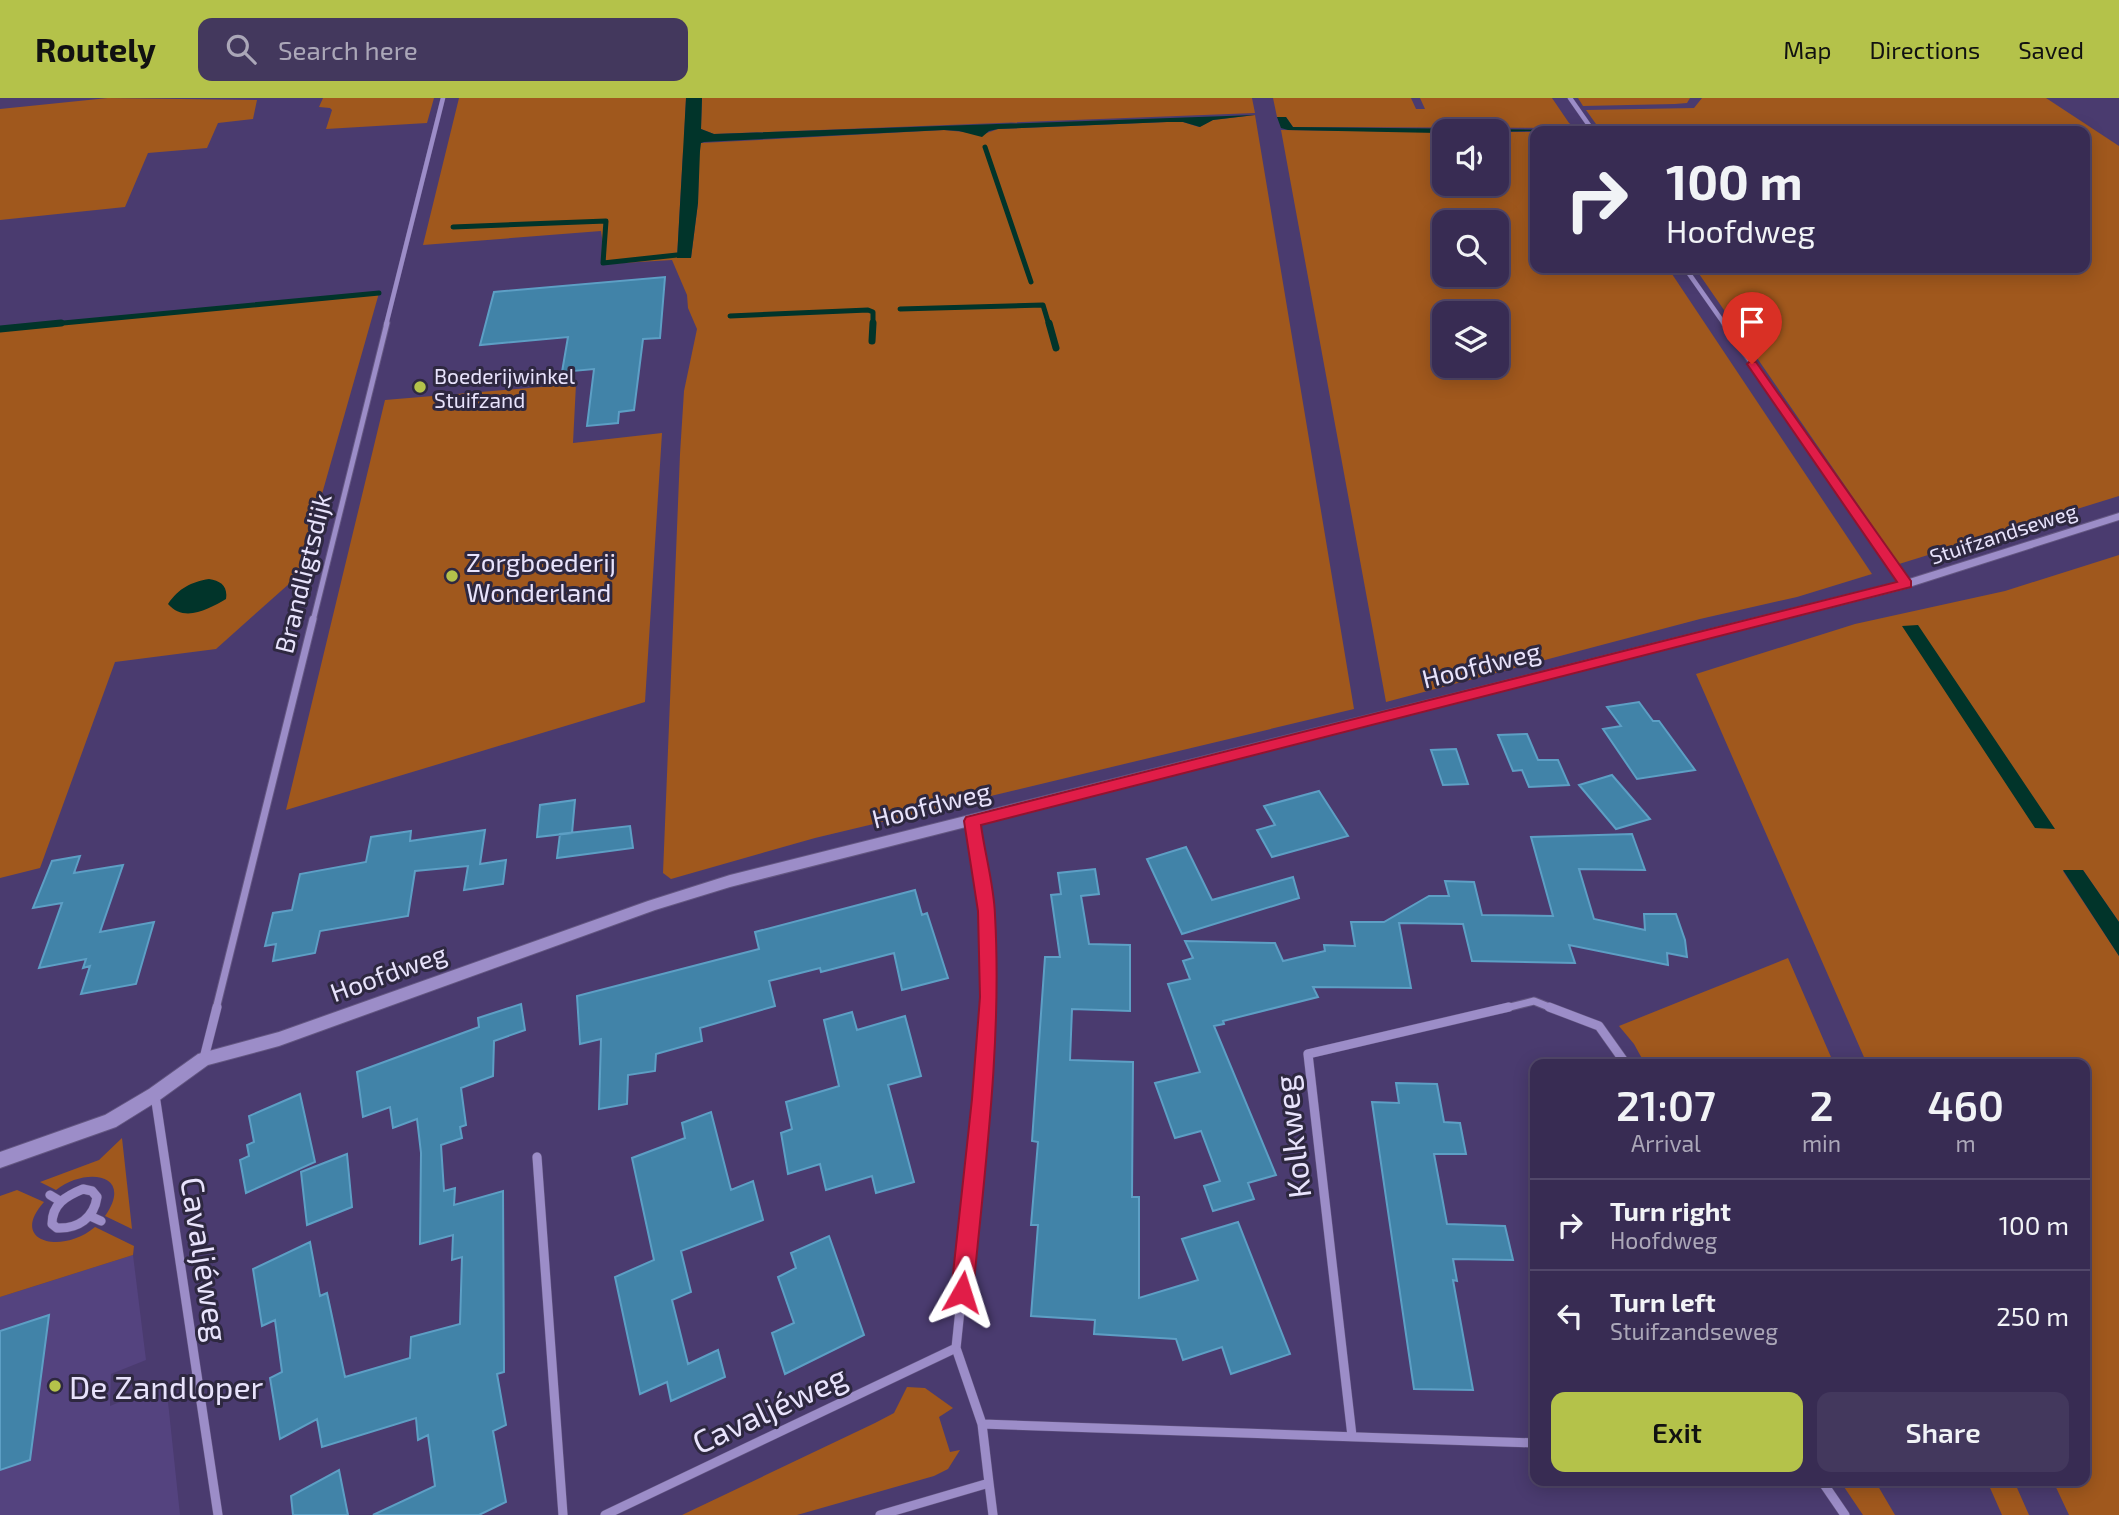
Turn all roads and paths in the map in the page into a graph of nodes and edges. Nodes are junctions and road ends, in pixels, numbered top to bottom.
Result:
1 (443, 98) edge
2 (1570, 98) edge
3 (1590, 126) edge
4 (1688, 273) edge
5 (2119, 516) edge
6 (1906, 584) junction
7 (972, 821) junction
8 (204, 1059) junction
9 (1622, 1059) edge
10 (155, 1094) junction
11 (537, 1157) dead end
12 (0, 1160) edge
13 (50, 1195) dead end
14 (60, 1201) junction
15 (90, 1216) junction
16 (101, 1221) dead end
17 (956, 1348) junction
18 (982, 1424) junction
19 (1352, 1436) junction
20 (1530, 1443) edge
21 (989, 1483) junction
22 (1825, 1486) edge
23 (218, 1515) edge
24 (563, 1515) edge
25 (605, 1515) edge
26 (880, 1515) edge
27 (993, 1515) edge
28 (1844, 1515) edge

1 - 8 street, Brandligtsdijk
2 - 3 street
4 - 6 street, Stuifzandseweg
5 - 6 street, Stuifzandseweg
6 - 7 street, Hoofdweg
7 - 8 street, Hoofdweg
7 - 17 street
8 - 10 street, Hoofdweg
9 - 19 street, Kolkweg
10 - 12 street, Hoofdweg
10 - 23 street, Cavaljéweg
11 - 24 street
13 - 14 street
14 - 15 street
14 - 15 street
15 - 16 street
17 - 18 street
17 - 25 street, Cavaljéweg
18 - 19 street
18 - 21 street
19 - 20 street
21 - 26 street
21 - 27 street
22 - 28 street

